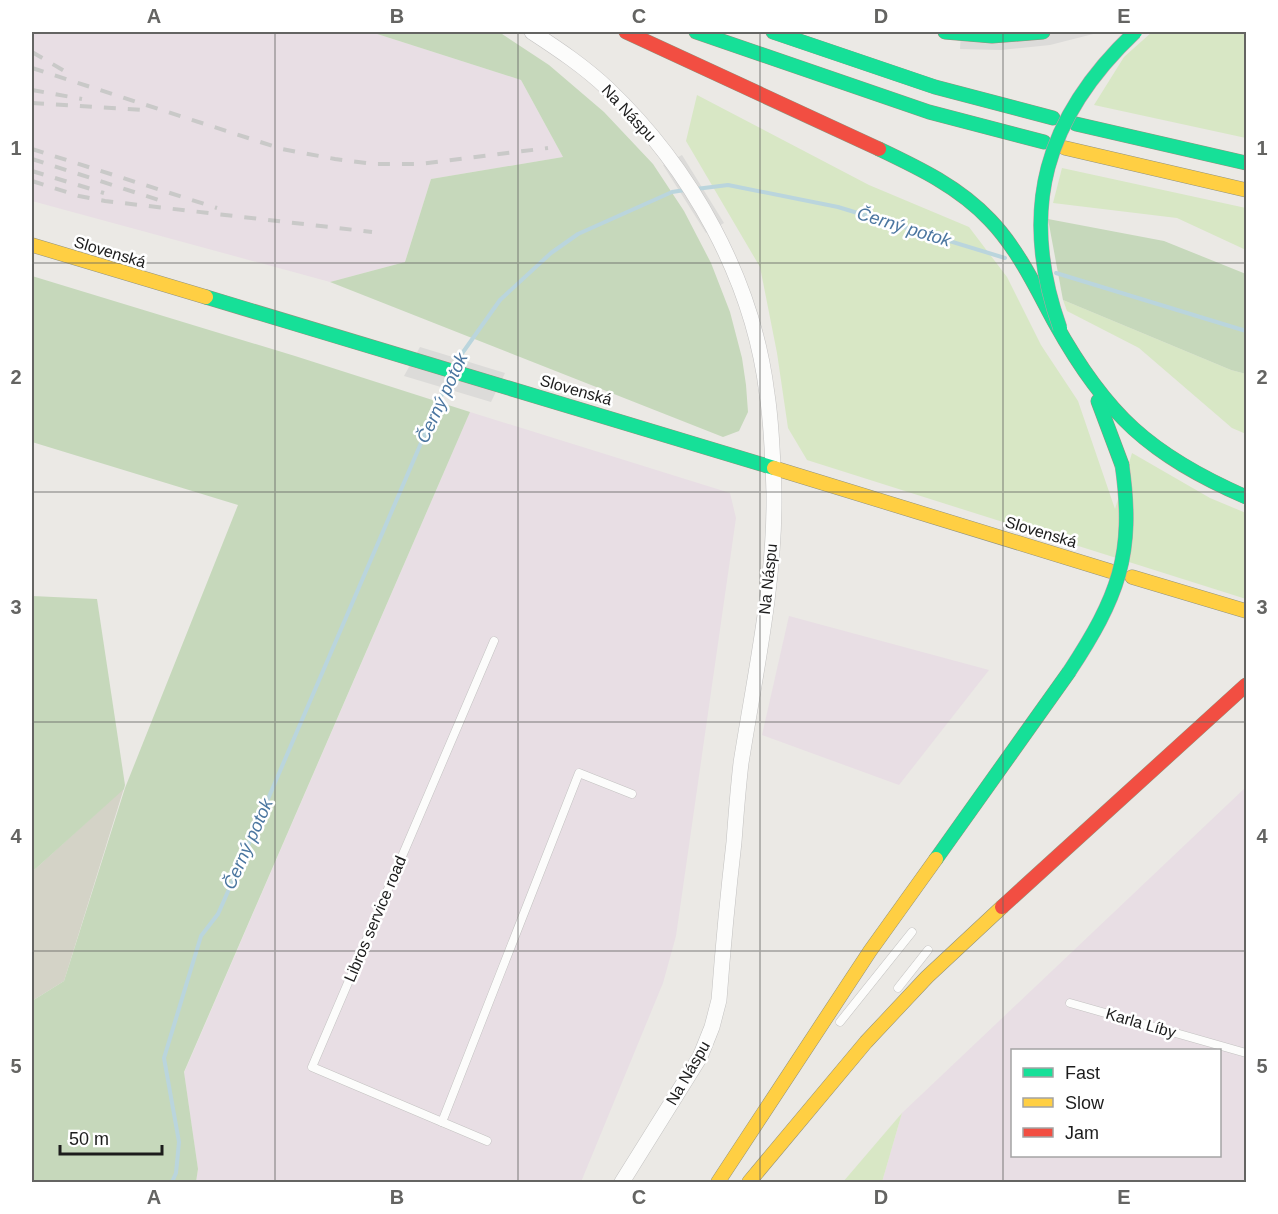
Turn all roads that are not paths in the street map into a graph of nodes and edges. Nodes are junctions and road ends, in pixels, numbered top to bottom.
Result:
1 (532, 32) edge
2 (626, 32) edge
3 (696, 32) edge
4 (772, 32) edge
5 (945, 32) edge
6 (1042, 32) edge
7 (1135, 32) edge
8 (1053, 118) dead end
9 (1076, 124) dead end
10 (1044, 142) dead end
11 (1065, 148) dead end
12 (1246, 163) edge
13 (1246, 190) edge
14 (32, 245) edge
15 (1060, 328) junction
16 (1089, 380) junction
17 (772, 468) junction
18 (1246, 497) edge
19 (1110, 571) dead end
20 (1132, 577) dead end
21 (1246, 611) edge
22 (494, 641) dead end
23 (1246, 685) edge
24 (632, 794) dead end
25 (912, 932) dead end
26 (928, 950) dead end
27 (891, 997) dead end
28 (1070, 1003) dead end
29 (834, 1029) dead end
30 (861, 1034) dead end
31 (1246, 1053) edge
32 (806, 1065) dead end
33 (442, 1122) junction
34 (487, 1141) dead end
35 (732, 1162) junction
36 (750, 1181) edge
37 (622, 1182) edge
38 (718, 1182) edge

1 - 17 street, Na Náspu
2 - 15 main road, bridge
3 - 10 main road
4 - 8 main road
5 - 6 main road
7 - 15 main road, bridge
9 - 12 main road
11 - 13 main road
14 - 17 main road, Slovenská
15 - 16 main road
16 - 18 main road
16 - 35 main road, bridge
17 - 19 main road, Slovenská
17 - 37 street, Na Náspu
20 - 21 main road
22 - 33 lane, Libros service road
23 - 36 main road
24 - 33 lane
25 - 29 lane
26 - 27 lane
28 - 31 lane, Karla Líby
30 - 36 lane
32 - 35 lane
33 - 34 lane
35 - 38 main road

